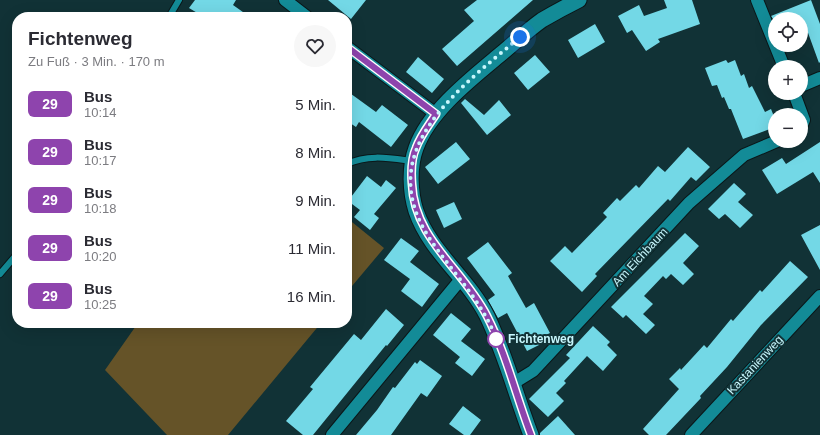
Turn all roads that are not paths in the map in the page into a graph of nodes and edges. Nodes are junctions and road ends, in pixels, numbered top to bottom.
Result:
1 (179, 0) edge
2 (285, 0) edge
3 (579, 0) edge
4 (757, 0) edge
5 (172, 12) edge
6 (301, 12) edge
7 (352, 51) edge
8 (781, 60) edge
9 (820, 78) edge
10 (808, 83) edge
11 (436, 114) junction
12 (768, 144) edge
13 (412, 161) junction
14 (352, 162) edge
15 (12, 260) edge
16 (0, 274) edge
17 (461, 279) junction
18 (820, 296) edge
19 (512, 384) junction
20 (332, 435) edge
21 (531, 435) edge
22 (691, 435) edge

1 - 5 lane
2 - 6 street
3 - 11 street
4 - 8 street
7 - 11 street
9 - 10 street
11 - 13 street
12 - 19 street, Am Eichbaum
13 - 14 lane
13 - 17 street
15 - 16 lane
17 - 19 street
17 - 20 street
18 - 22 street, Kastanienweg
19 - 21 street

